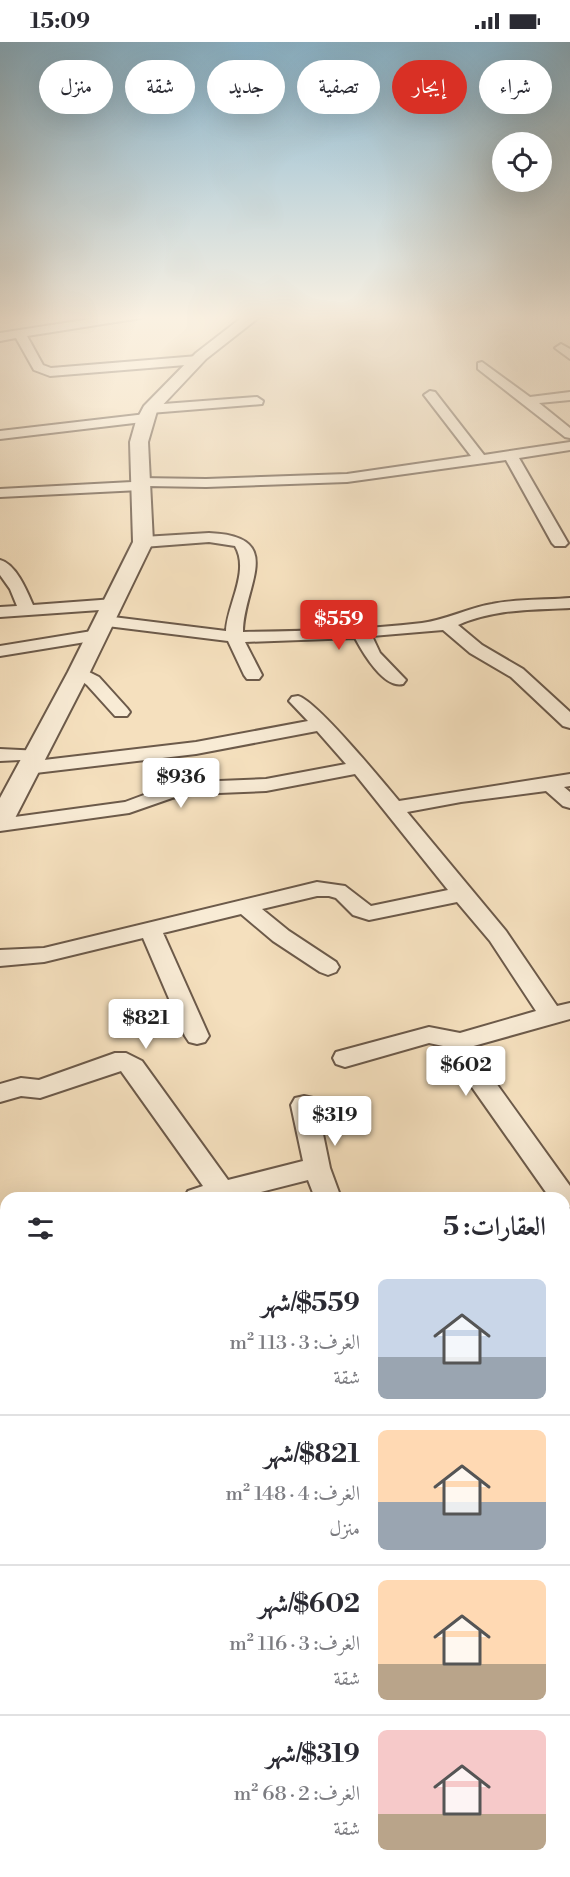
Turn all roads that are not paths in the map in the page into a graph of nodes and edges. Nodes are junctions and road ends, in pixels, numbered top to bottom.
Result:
1 (160, 401) edge
2 (257, 401) dead end
3 (434, 401) edge
4 (526, 401) joint
5 (529, 401) edge
6 (148, 413) junction
7 (570, 434) edge
8 (0, 435) edge
9 (570, 446) edge
10 (510, 454) junction
11 (480, 459) junction
12 (139, 484) junction
13 (0, 494) edge
14 (546, 521) junction
15 (570, 521) edge
16 (143, 542) junction
17 (560, 543) dead end
18 (0, 565) edge
19 (569, 603) edge
20 (26, 609) junction
21 (0, 612) edge
22 (105, 620) junction
23 (447, 624) junction
24 (361, 632) junction
25 (235, 637) junction
26 (0, 651) edge
27 (79, 672) junction
28 (253, 675) dead end
29 (398, 680) dead end
30 (298, 701) dead end
31 (121, 712) dead end
32 (570, 722) edge
33 (322, 724) junction
34 (0, 755) edge
35 (31, 761) junction
36 (359, 767) junction
37 (570, 780) edge
38 (550, 785) junction
39 (570, 802) edge
40 (394, 808) junction
41 (0, 823) edge
42 (462, 894) junction
43 (247, 908) junction
44 (151, 930) junction
45 (0, 958) edge
46 (328, 967) dead end
47 (560, 1013) edge
48 (198, 1036) dead end
49 (455, 1043) junction
50 (345, 1058) dead end
51 (0, 1093) edge
52 (304, 1105) dead end
53 (317, 1168) junction
54 (207, 1192) edge
55 (221, 1192) edge
56 (326, 1192) edge
57 (559, 1192) edge

1 - 6 street
2 - 6 street
3 - 11 street
4 - 5 street
4 - 7 street
6 - 8 street
6 - 12 street
9 - 10 street
10 - 11 street
10 - 14 street
11 - 12 street
12 - 13 street
12 - 16 street
14 - 15 street
14 - 17 street
16 - 22 street
16 - 25 street
18 - 20 street
19 - 23 street
20 - 21 street
20 - 22 street
22 - 25 street
22 - 26 street
22 - 27 street
23 - 24 street
23 - 32 street
24 - 25 street
24 - 29 street
25 - 28 street
27 - 31 street
27 - 35 street
30 - 33 street
33 - 35 street
33 - 36 street
34 - 35 street
35 - 41 street
36 - 40 street
36 - 41 street
37 - 38 street
38 - 39 street
38 - 40 street
40 - 42 street
42 - 43 street
42 - 47 street
43 - 44 street
43 - 46 street
44 - 45 street
44 - 48 street
47 - 49 street
49 - 50 street
49 - 57 street
51 - 54 street
52 - 53 street
53 - 55 street
53 - 56 street

